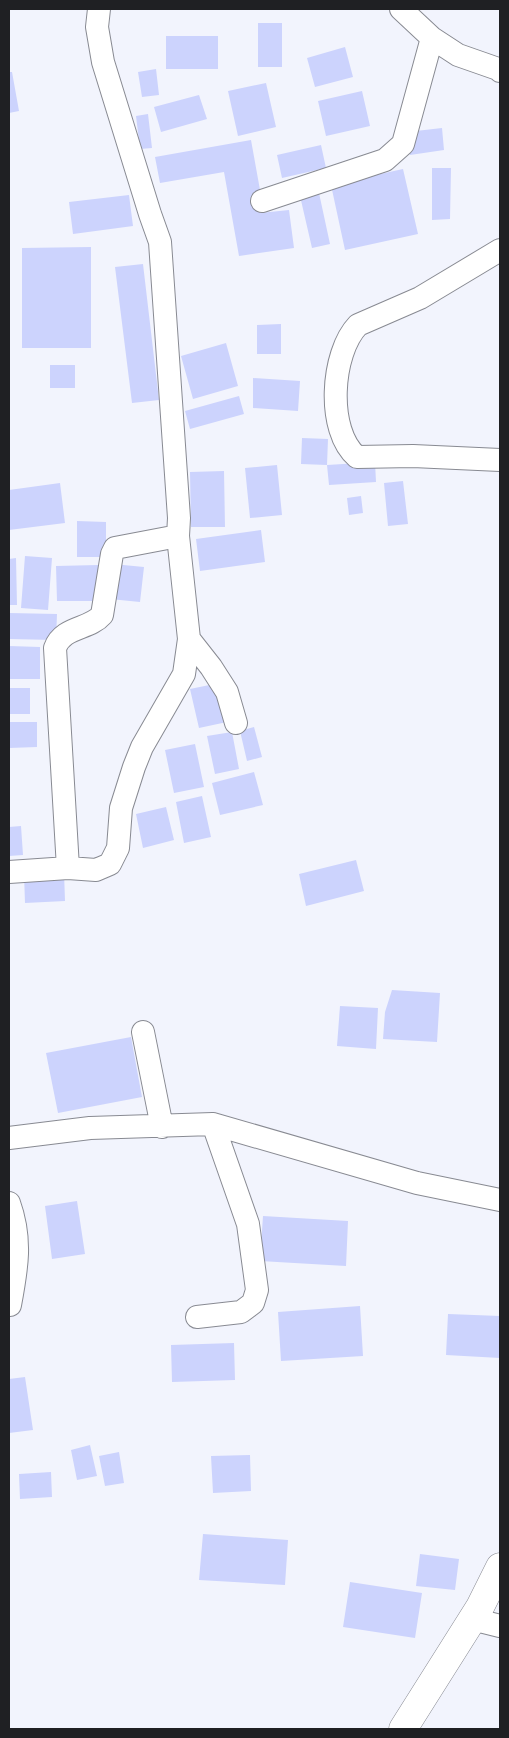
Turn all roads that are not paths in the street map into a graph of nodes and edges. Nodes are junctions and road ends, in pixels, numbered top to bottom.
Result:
1 (99, 9) edge
2 (401, 9) edge
3 (432, 38) junction
4 (500, 71) edge
5 (262, 200) dead end
6 (500, 250) edge
7 (500, 460) edge
8 (178, 536) junction
9 (189, 639) junction
10 (236, 723) dead end
11 (68, 868) junction
12 (9, 872) edge
13 (143, 1032) dead end
14 (213, 1124) junction
15 (162, 1127) junction
16 (9, 1138) edge
17 (500, 1200) edge
18 (9, 1203) edge
19 (10, 1305) dead end
20 (197, 1317) dead end
21 (500, 1567) edge
22 (472, 1619) junction
23 (500, 1626) edge
24 (404, 1729) edge

1 - 8 street
2 - 3 street
3 - 4 street
3 - 5 street
6 - 7 street
8 - 9 street
8 - 11 street
9 - 10 street
9 - 11 street
11 - 12 street
13 - 15 street
14 - 15 street
14 - 17 street
14 - 20 street
15 - 16 street
18 - 19 street
21 - 22 street
22 - 23 street
22 - 24 street

